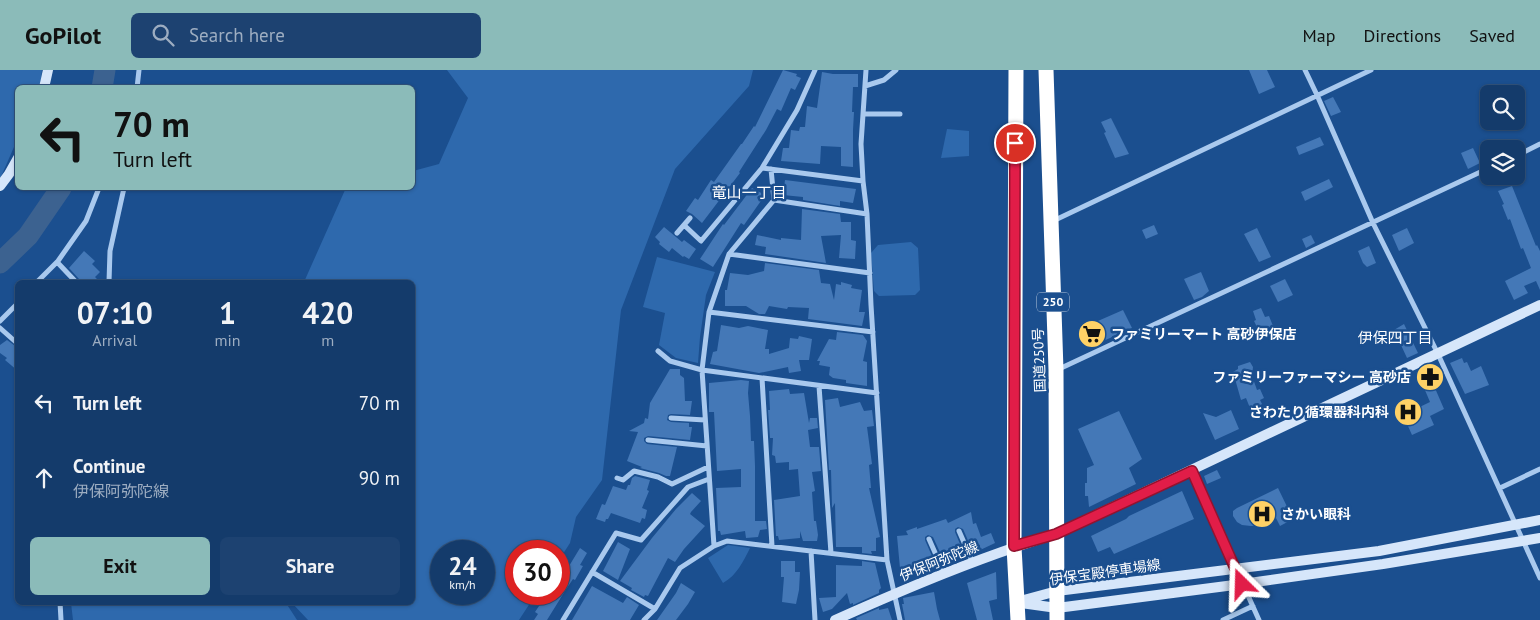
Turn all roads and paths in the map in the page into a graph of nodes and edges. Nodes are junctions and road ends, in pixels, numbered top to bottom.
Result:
1 (48, 70) edge
2 (139, 70) edge
3 (815, 70) edge
4 (866, 70) edge
5 (896, 70) edge
6 (1016, 70) edge
7 (1046, 70) edge
8 (1304, 70) edge
9 (1371, 70) edge
10 (45, 85) edge
11 (137, 85) edge
12 (865, 86) junction
13 (1317, 95) junction
14 (864, 114) junction
15 (900, 114) dead end
16 (1540, 144) edge
17 (1525, 152) edge
18 (15, 163) edge
19 (762, 168) junction
20 (771, 169) junction
21 (1480, 172) edge
22 (863, 180) junction
23 (0, 186) edge
24 (98, 190) edge
25 (124, 190) edge
26 (774, 200) junction
27 (867, 214) junction
28 (690, 218) dead end
29 (1050, 222) junction
30 (1373, 223) junction
31 (684, 225) junction
32 (677, 233) dead end
33 (729, 254) junction
34 (56, 262) junction
35 (870, 273) junction
36 (39, 280) edge
37 (74, 280) edge
38 (109, 280) edge
39 (1540, 305) edge
40 (15, 306) edge
41 (708, 312) junction
42 (0, 321) edge
43 (0, 328) edge
44 (873, 332) junction
45 (15, 341) edge
46 (658, 351) dead end
47 (1438, 354) junction
48 (702, 370) junction
49 (1056, 370) junction
50 (762, 378) junction
51 (819, 386) junction
52 (877, 394) junction
53 (671, 418) dead end
54 (705, 420) junction
55 (648, 440) dead end
56 (707, 446) junction
57 (708, 467) junction
58 (1540, 469) edge
59 (1192, 471) junction
60 (617, 478) dead end
61 (709, 479) junction
62 (1500, 488) junction
63 (1540, 520) edge
64 (1516, 525) junction
65 (960, 531) dead end
66 (1056, 534) junction
67 (1540, 538) edge
68 (929, 539) dead end
69 (1523, 541) junction
70 (714, 546) junction
71 (772, 546) junction
72 (1014, 546) junction
73 (811, 551) junction
74 (831, 553) junction
75 (887, 560) junction
76 (973, 563) junction
77 (1236, 569) junction
78 (592, 572) junction
79 (944, 574) junction
80 (1540, 578) edge
81 (1242, 584) junction
82 (1057, 591) junction
83 (895, 594) junction
84 (1018, 602) junction
85 (60, 605) edge
86 (1253, 606) junction
87 (655, 609) junction
88 (1057, 614) edge
89 (61, 620) edge
90 (563, 620) edge
91 (644, 620) edge
92 (816, 620) edge
93 (835, 620) edge
94 (900, 620) edge
95 (1018, 620) edge
96 (1223, 620) edge
97 (1259, 620) edge

1 - 10 main road
2 - 11 street
3 - 19 street
4 - 12 street
5 - 12 street
6 - 72 highway, 国道250号
7 - 29 highway, 国道250号 / 250
8 - 13 street
9 - 13 street
12 - 14 street
13 - 29 street
13 - 30 street
14 - 15 street
14 - 22 street
16 - 17 street
18 - 23 main road
19 - 20 street
19 - 31 street
20 - 22 street
20 - 26 street
21 - 30 street
22 - 27 street
24 - 34 street
25 - 38 street
26 - 27 street
26 - 33 street
27 - 35 street
28 - 31 street
29 - 49 highway, 国道250号 / 250
30 - 47 street
30 - 49 street
31 - 32 street
33 - 35 street
33 - 41 street
34 - 36 street
34 - 37 street
35 - 44 street
39 - 47 main road, 伊保阿弥陀線
40 - 42 street
41 - 44 street
41 - 48 street
43 - 45 street
44 - 52 street
46 - 48 street
47 - 59 main road, 伊保阿弥陀線
47 - 62 street
48 - 50 street
48 - 54 street
49 - 66 highway, 国道250号 / 250
50 - 51 street
50 - 71 street
51 - 52 street
51 - 74 street
52 - 75 street
53 - 54 street
54 - 56 street
55 - 56 street
56 - 57 street
57 - 60 street
57 - 61 street
58 - 62 street
59 - 66 main road, 伊保阿弥陀線
59 - 77 street
61 - 70 street
61 - 78 street
62 - 64 street
63 - 64 main road, 伊保宝殿停車場線
64 - 69 street
64 - 77 main road, 伊保宝殿停車場線
65 - 76 street
66 - 72 main road, 伊保阿弥陀線
66 - 82 highway, 国道250号 / 250
67 - 69 main road, 伊保宝殿停車場線
68 - 79 street
69 - 80 street
69 - 81 main road, 伊保宝殿停車場線
70 - 71 street
70 - 87 street
71 - 73 street
72 - 76 main road, 伊保阿弥陀線
72 - 84 highway, 国道250号
73 - 74 street
73 - 92 street
74 - 75 street
75 - 83 street
76 - 79 main road, 伊保阿弥陀線
77 - 81 street
77 - 82 main road, 伊保宝殿停車場線
78 - 87 street
78 - 90 street
79 - 83 main road, 伊保阿弥陀線
81 - 86 street
81 - 88 main road, 伊保宝殿停車場線
82 - 84 main road, 伊保宝殿停車場線
82 - 88 highway, 国道250号 / 250
83 - 93 main road, 伊保阿弥陀線
83 - 94 street
84 - 88 main road, 伊保宝殿停車場線
84 - 95 highway, 国道250号
85 - 89 street
86 - 96 street
86 - 97 street
87 - 91 street

